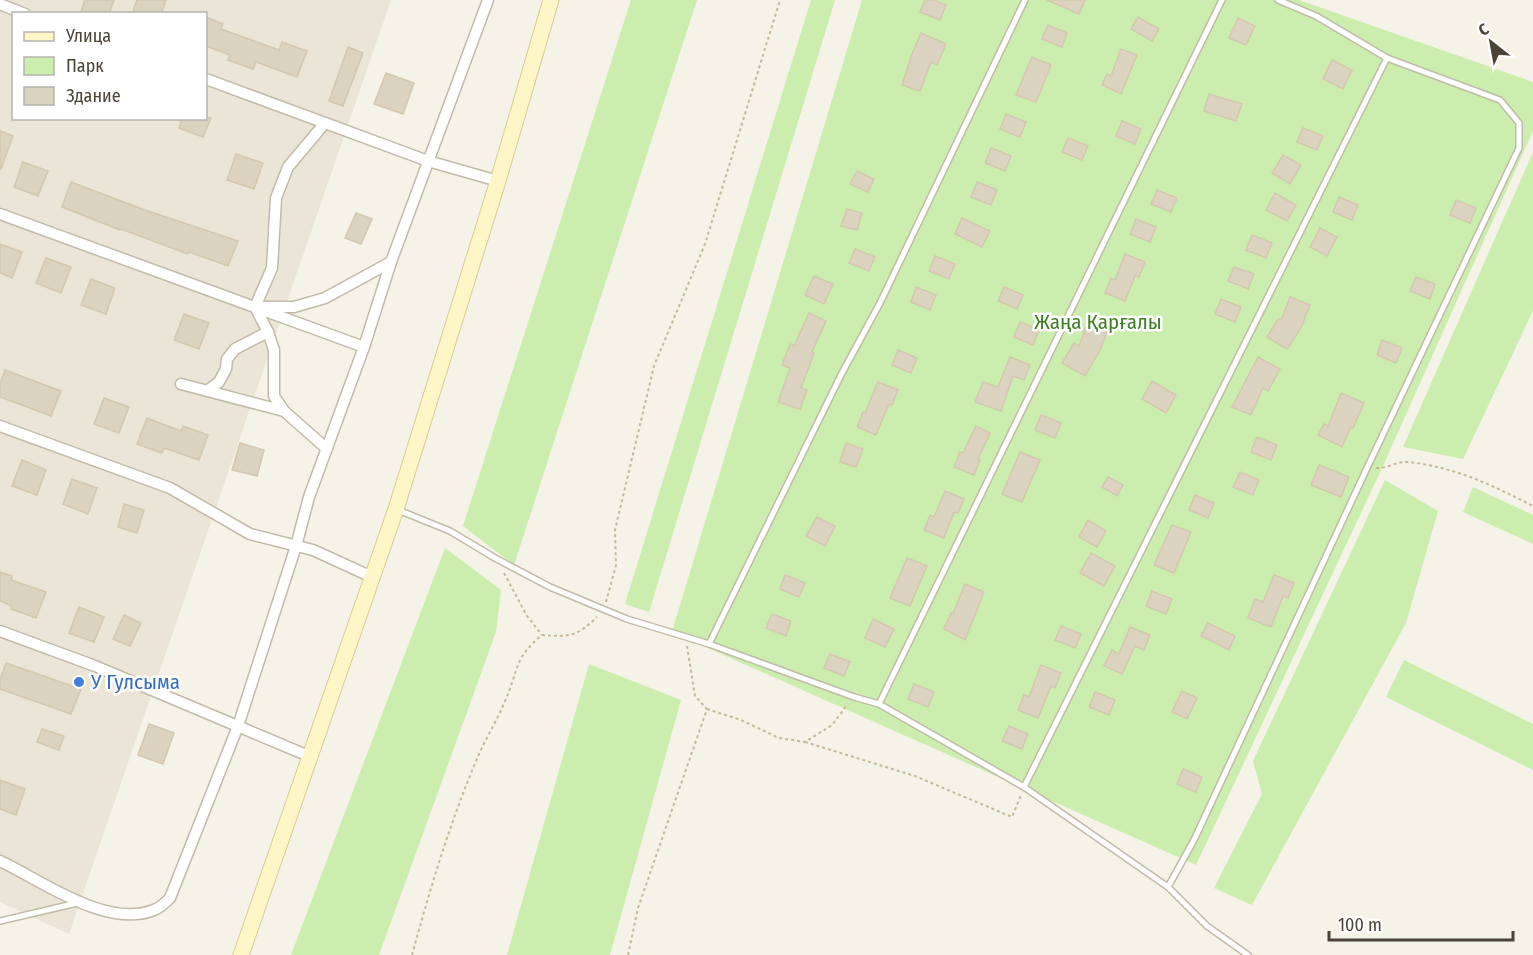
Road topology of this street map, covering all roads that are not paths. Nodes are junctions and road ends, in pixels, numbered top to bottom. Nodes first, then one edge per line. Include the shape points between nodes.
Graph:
1 (488, 0) edge
2 (551, 0) edge
3 (1025, 0) edge
4 (1222, 0) edge
5 (1278, 0) edge
6 (0, 4) edge
7 (20, 12) edge
8 (1387, 58) junction
9 (207, 80) edge
10 (325, 123) junction
11 (428, 161) junction
12 (498, 181) junction
13 (0, 214) edge
14 (391, 262) junction
15 (255, 307) junction
16 (268, 332) junction
17 (364, 347) junction
18 (181, 384) dead end
19 (207, 391) junction
20 (284, 411) junction
21 (0, 426) edge
22 (327, 449) junction
23 (396, 509) junction
24 (296, 546) junction
25 (372, 578) junction
26 (0, 631) edge
27 (709, 644) junction
28 (879, 704) junction
29 (238, 726) junction
30 (311, 757) junction
31 (1024, 787) junction
32 (0, 861) edge
33 (1168, 887) junction
34 (80, 903) junction
35 (0, 921) edge
36 (241, 955) edge
37 (1248, 955) edge

1 - 11 street
2 - 12 main road
3 - 27 lane via 885,293
4 - 28 lane
5 - 8 lane via 1317,16
6 - 7 street
8 - 31 lane
8 - 33 lane via 1500,100 1519,123 1520,148 1194,840
9 - 10 street
10 - 11 street
10 - 15 street via 288,167 276,198 272,268
11 - 12 street
11 - 14 street
12 - 23 main road
13 - 15 street
14 - 15 street via 325,298 294,307
14 - 17 street
15 - 16 street
15 - 17 street
16 - 19 street via 235,349 219,382
16 - 20 street via 274,350 274,396
17 - 22 street
18 - 19 street
19 - 20 street
20 - 22 street
21 - 24 street via 170,488 250,534
22 - 24 street
23 - 25 main road
23 - 27 lane via 450,531 550,587 627,619
24 - 25 street
24 - 29 street
25 - 30 main road
26 - 29 street
27 - 28 lane
28 - 31 lane
29 - 30 street
29 - 34 street via 171,898 156,909 128,914
30 - 36 main road
31 - 33 lane
32 - 34 street
33 - 37 lane via 1207,927
34 - 35 lane

